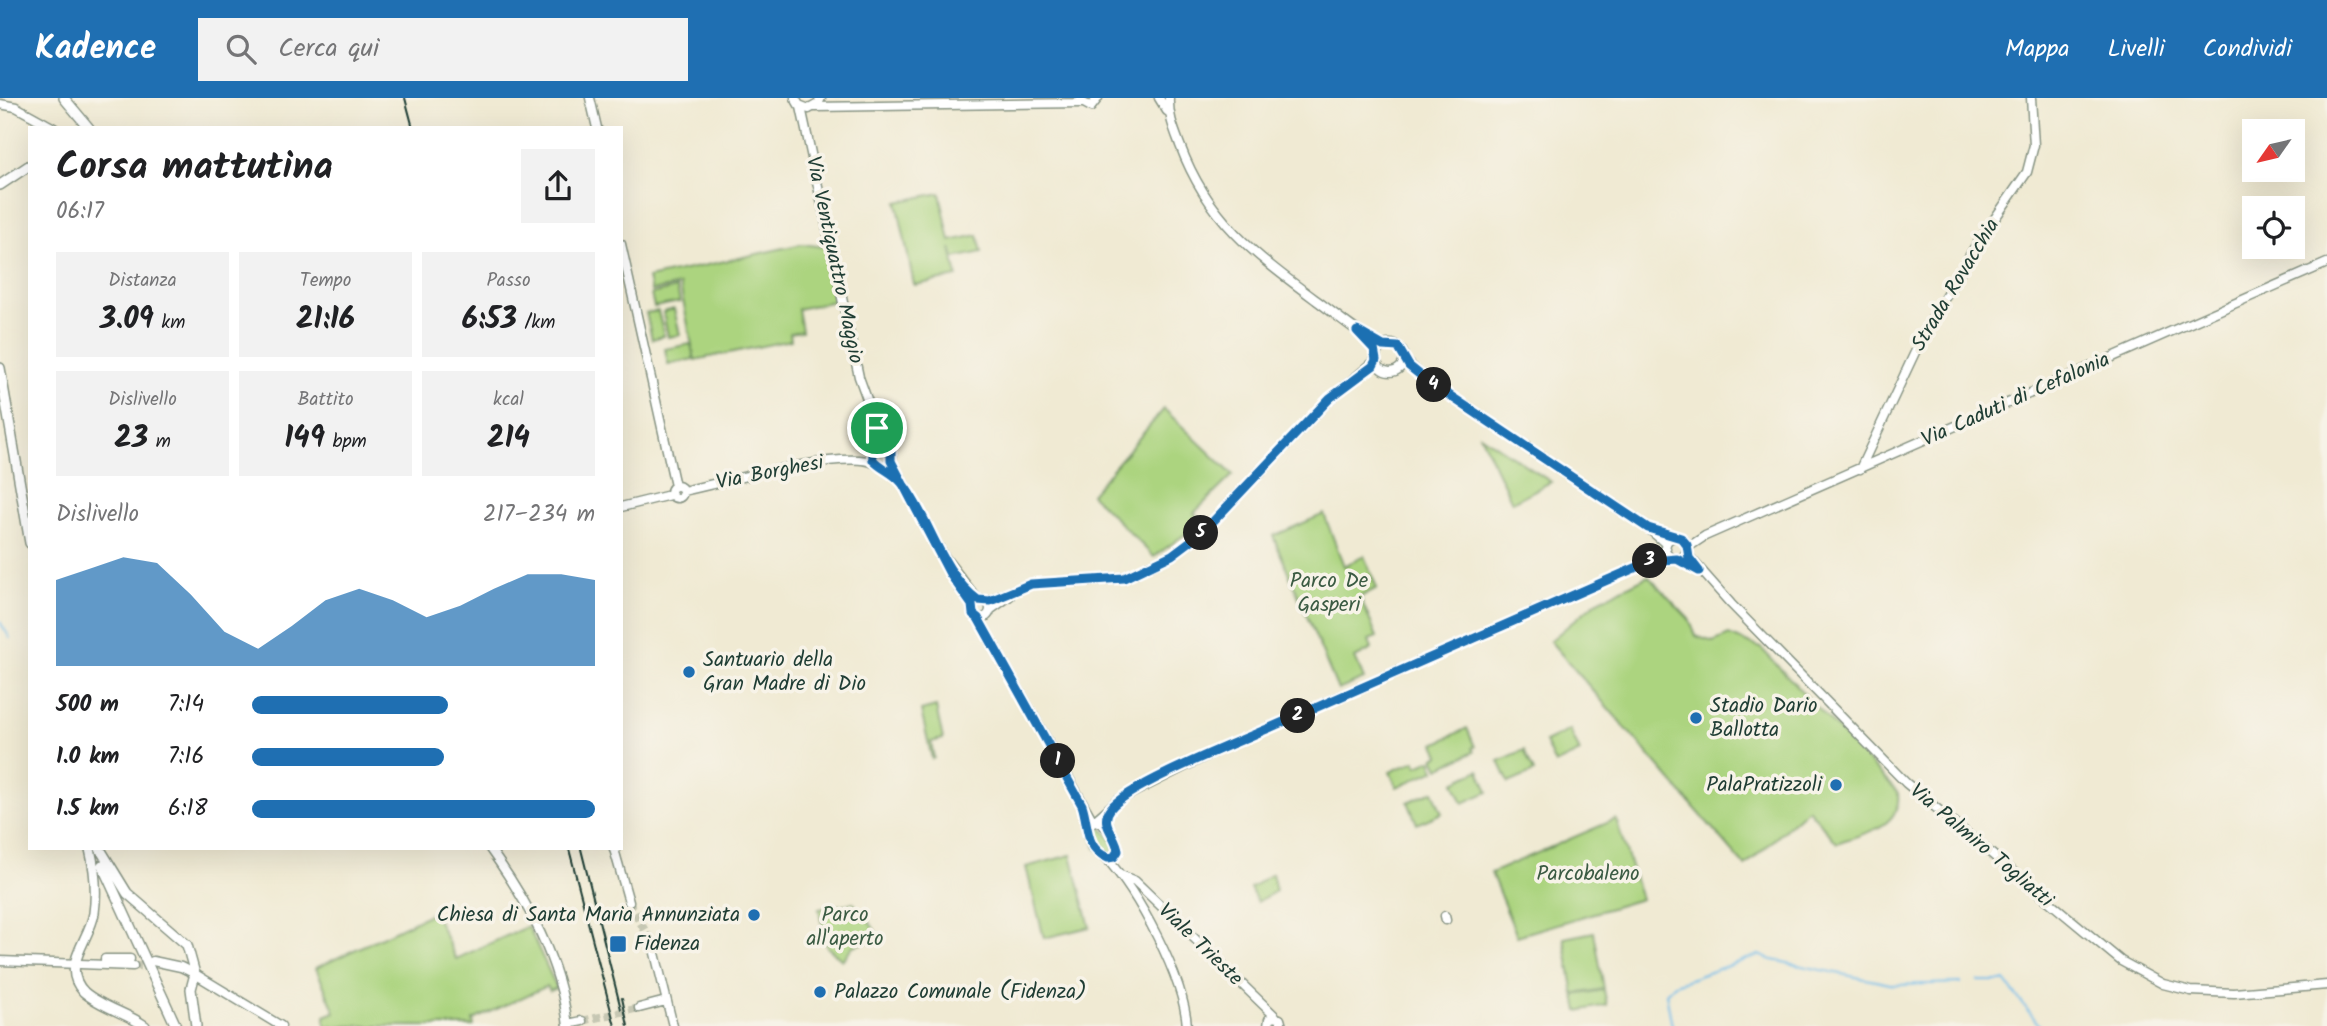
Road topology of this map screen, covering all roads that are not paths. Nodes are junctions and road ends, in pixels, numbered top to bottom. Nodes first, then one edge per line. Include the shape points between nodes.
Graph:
1 (64, 98) edge
2 (590, 98) edge
3 (795, 98) edge
4 (823, 98) edge
5 (1159, 98) edge
6 (1169, 98) edge
7 (2031, 98) edge
8 (1099, 99) edge
9 (1079, 100) edge
10 (0, 106) edge
11 (801, 107) junction
12 (844, 107) junction
13 (814, 108) junction
14 (1170, 117) junction
15 (42, 126) edge
16 (50, 126) edge
17 (87, 126) edge
18 (597, 126) edge
19 (807, 130) junction
20 (28, 166) edge
21 (0, 185) edge
22 (623, 252) edge
23 (2327, 263) edge
24 (1357, 331) junction
25 (1383, 346) junction
26 (1376, 358) junction
27 (1404, 359) junction
28 (0, 368) edge
29 (1398, 370) junction
30 (1385, 372) junction
31 (1425, 379) junction
32 (1354, 380) junction
33 (880, 456) junction
34 (1860, 469) junction
35 (676, 491) junction
36 (623, 506) edge
37 (1648, 528) junction
38 (28, 531) edge
39 (1683, 544) junction
40 (1666, 546) junction
41 (1674, 558) junction
42 (1651, 561) junction
43 (1699, 571) junction
44 (983, 606) junction
45 (978, 618) junction
46 (998, 653) junction
47 (1109, 810) junction
48 (1092, 823) junction
49 (1107, 827) junction
50 (90, 850) edge
51 (98, 850) edge
52 (99, 850) edge
53 (491, 850) edge
54 (614, 850) edge
55 (1109, 857) junction
56 (1124, 876) junction
57 (1126, 886) junction
58 (629, 902) tunnel mouth
59 (653, 945) tunnel mouth
60 (0, 961) edge
61 (74, 961) junction
62 (132, 963) tunnel mouth
63 (155, 964) tunnel mouth
64 (194, 973) junction
65 (2327, 985) edge
66 (666, 1002) junction
67 (639, 1008) tunnel mouth
68 (1276, 1017) junction
69 (582, 1021) dead end
70 (568, 1025) edge
71 (145, 1026) edge
72 (176, 1026) edge
73 (196, 1026) edge
74 (281, 1026) edge
75 (673, 1026) edge
76 (1184, 1026) edge
77 (1268, 1026) edge
78 (1282, 1026) edge

1 - 17 main road
2 - 18 street
3 - 11 street, Via Ventiquattro Maggio
4 - 12 street
4 - 13 street, Via Ventiquattro Maggio
5 - 14 street
6 - 14 street
7 - 34 street, Strada Rovacchia via 2034,145 2027,172 1925,331
8 - 9 street via 1090,107
9 - 12 street
10 - 15 street
10 - 16 street via 16,107
11 - 13 street
11 - 19 street, Via Ventiquattro Maggio
12 - 13 street
13 - 19 street, Via Ventiquattro Maggio
14 - 24 street via 1195,181 1230,230 1262,261
19 - 33 street, Via Ventiquattro Maggio via 845,320 877,428
20 - 21 main road
22 - 35 street
23 - 34 street, Via Caduti di Cefalonia
24 - 25 street
24 - 26 street
25 - 26 street
25 - 27 street via 1398,347
26 - 30 street
26 - 32 street
27 - 29 street
27 - 31 street
28 - 38 main road
29 - 30 street
29 - 31 street
30 - 32 street
31 - 37 street
32 - 44 street via 1330,398 1204,531 1172,555 1124,578 1021,588
33 - 35 street, Via Borghesi via 824,461
33 - 44 street, Via Ventiquattro Maggio via 903,483 943,555
34 - 39 street, Via Caduti di Cefalonia
35 - 36 street, Via Borghesi
37 - 39 street
37 - 40 street
39 - 40 street
39 - 41 street
39 - 43 street, Via Palmiro Togliatti
40 - 41 street
40 - 42 street
41 - 42 street
41 - 43 street, Via Palmiro Togliatti
42 - 47 street via 1222,748 1136,790
43 - 65 street, Via Palmiro Togliatti via 1906,783 2134,971 2163,984 2210,993
44 - 45 street
44 - 45 street, Via Ventiquattro Maggio via 972,612
44 - 46 street, Via Ventiquattro Maggio
45 - 46 street, Via Ventiquattro Maggio
46 - 48 street, Via Ventiquattro Maggio
47 - 48 street
47 - 49 street
48 - 49 street, Via Ventiquattro Maggio
48 - 55 street, Via Ventiquattro Maggio via 1092,846
49 - 55 street via 1118,851
50 - 61 main road via 94,915
51 - 72 main road via 117,901
52 - 64 main road via 127,893 187,945
53 - 70 street via 521,894 550,955
54 - 58 street
55 - 56 street
55 - 57 street
56 - 57 street
56 - 68 street, Viale Trieste via 1135,881
57 - 76 street via 1174,971 1184,1006
59 - 66 street
60 - 61 street
61 - 62 street
61 - 71 main road via 76,980 87,995
63 - 64 street
64 - 73 main road via 191,989
64 - 74 street
66 - 67 street
66 - 75 street
68 - 77 street
68 - 78 street, Viale Trieste
69 - 70 street

